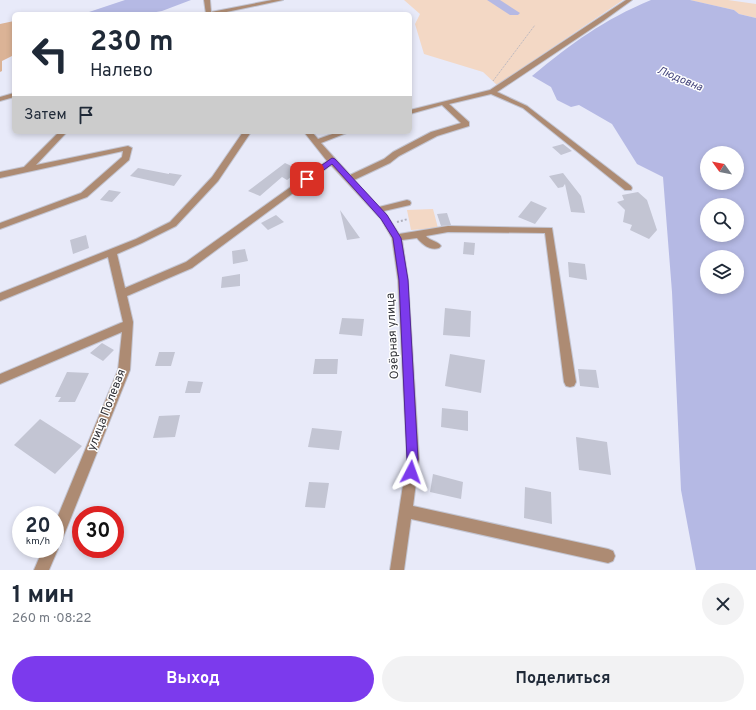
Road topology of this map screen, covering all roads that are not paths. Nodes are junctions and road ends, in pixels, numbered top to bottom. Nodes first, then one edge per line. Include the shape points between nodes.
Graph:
1 (207, 0) edge
2 (280, 0) edge
3 (629, 0) edge
4 (209, 12) edge
5 (219, 12) edge
6 (490, 93) junction
7 (12, 96) edge
8 (0, 99) edge
9 (444, 103) junction
10 (412, 111) edge
11 (61, 134) edge
12 (247, 134) edge
13 (309, 134) edge
14 (341, 134) edge
15 (316, 147) junction
16 (332, 161) junction
17 (27, 169) junction
18 (0, 174) edge
19 (348, 182) junction
20 (628, 188) dead end
21 (407, 203) dead end
22 (370, 205) junction
23 (0, 226) edge
24 (419, 234) junction
25 (397, 238) junction
26 (436, 246) dead end
27 (112, 252) junction
28 (121, 294) junction
29 (0, 297) edge
30 (127, 325) junction
31 (0, 379) edge
32 (570, 382) dead end
33 (405, 511) junction
34 (64, 519) edge
35 (608, 556) dead end
36 (47, 558) edge
37 (41, 570) edge
38 (396, 570) edge

1 - 4 street
2 - 5 street
3 - 6 street
6 - 9 street
6 - 20 street via 525,107
7 - 8 street
9 - 10 street
9 - 19 street via 466,124 434,134
11 - 17 street
12 - 27 street via 215,179 173,224
13 - 15 street, Озёрная улица
14 - 15 street
15 - 16 street, Озёрная улица
16 - 19 street, Озёрная улица
16 - 28 street via 189,265
17 - 18 street
17 - 23 street via 128,148 126,158 84,195
19 - 22 street, Озёрная улица
21 - 22 street
22 - 25 street, Озёрная улица via 384,217
24 - 25 street
24 - 26 street via 426,242
24 - 32 street via 448,229 550,230
25 - 33 street, Озёрная улица via 403,280 413,459
27 - 28 street, улица Полевая
27 - 29 street
28 - 30 street, улица Полевая
30 - 31 street
30 - 34 street, улица Полевая via 124,370
33 - 35 street
33 - 38 street, Озёрная улица
36 - 37 street

